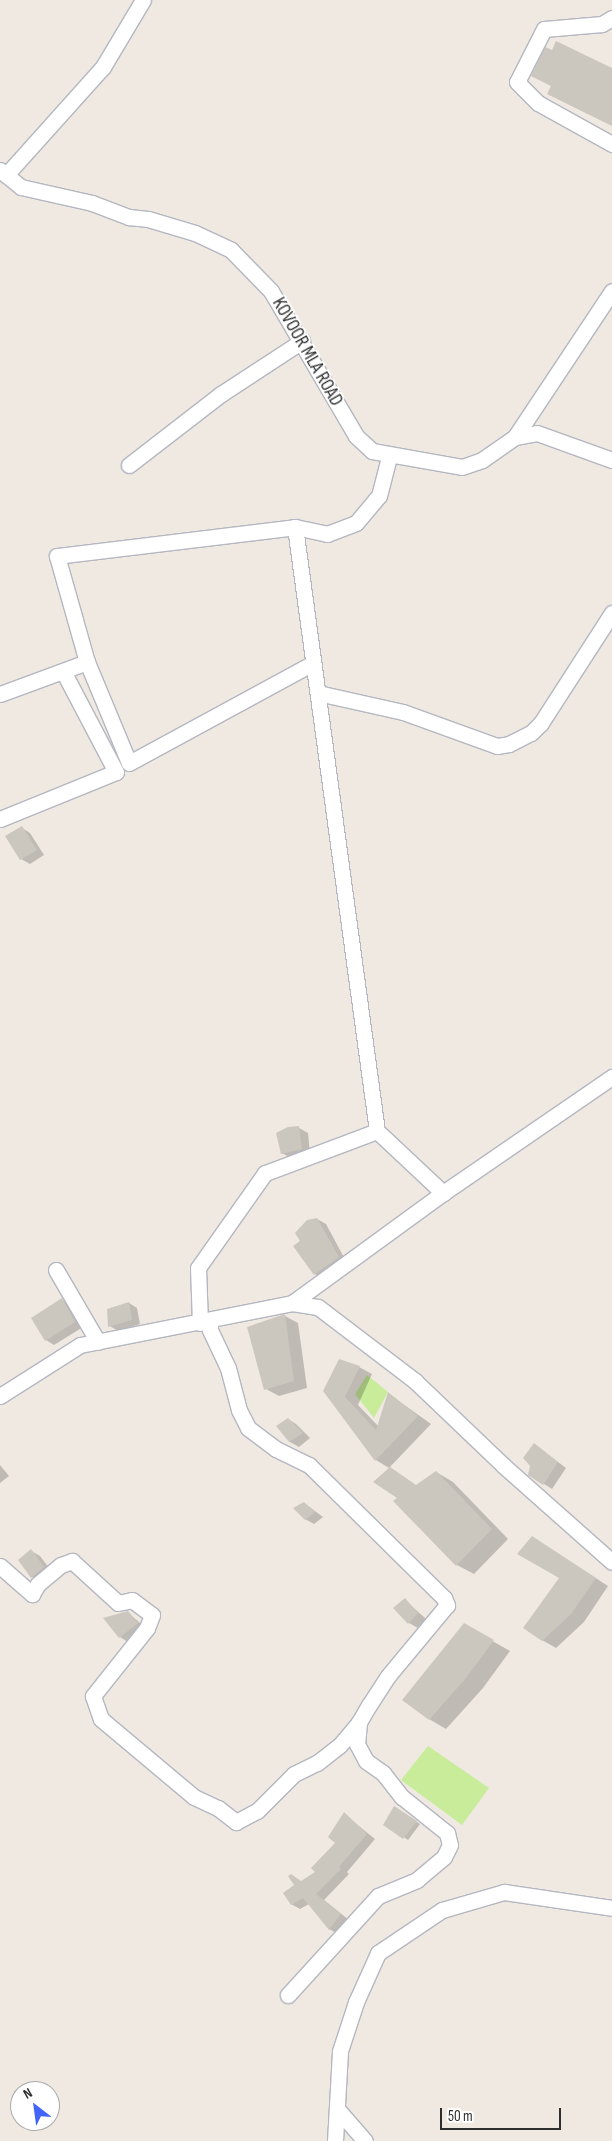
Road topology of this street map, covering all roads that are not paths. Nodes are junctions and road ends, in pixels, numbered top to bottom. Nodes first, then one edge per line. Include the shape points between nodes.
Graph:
1 (143, 0) edge
2 (612, 18) edge
3 (612, 144) edge
4 (3, 173) edge
5 (612, 291) edge
6 (302, 341) junction
7 (515, 436) junction
8 (389, 457) junction
9 (612, 460) edge
10 (128, 465) dead end
11 (295, 527) junction
12 (612, 613) edge
13 (87, 662) junction
14 (314, 662) junction
15 (63, 671) junction
16 (318, 693) junction
17 (0, 694) edge
18 (0, 819) edge
19 (612, 1077) edge
20 (377, 1131) junction
21 (443, 1193) junction
22 (56, 1270) dead end
23 (292, 1303) junction
24 (205, 1322) junction
25 (98, 1342) junction
26 (0, 1396) edge
27 (612, 1562) edge
28 (0, 1566) edge
29 (359, 1722) junction
30 (612, 1908) edge
31 (288, 1995) dead end
32 (338, 2110) junction
33 (335, 2141) edge
34 (365, 2141) edge

1 - 4 street via 103,67
2 - 3 street via 602,24 544,29 517,82 538,103
4 - 6 street, KOVOOR MLA ROAD via 21,187 92,203 129,218 148,219 195,233 231,250 271,291
5 - 7 street
6 - 8 street, KOVOOR MLA ROAD via 356,436 372,452
6 - 10 street via 222,394
7 - 8 street, KOVOOR MLA ROAD via 482,460 462,467
7 - 9 street, KOVOOR MLA ROAD via 537,432
8 - 11 street via 379,496 356,524 327,534
11 - 13 street via 57,556
11 - 14 street
12 - 16 street via 541,723 531,733 509,744 497,746 403,712
13 - 14 street via 128,762
13 - 15 street
14 - 16 street
15 - 17 street
15 - 18 street via 116,772
16 - 20 street
19 - 21 street
20 - 21 street
20 - 24 street via 265,1173 198,1268
21 - 23 street
22 - 25 street
23 - 24 street
23 - 27 street via 318,1307 415,1381
24 - 25 street
24 - 29 street via 228,1368 239,1410 248,1428 276,1449 314,1469 444,1598 447,1605 388,1676
25 - 26 street via 80,1345
28 - 29 street via 32,1594 38,1584 61,1565 72,1561 118,1603 132,1600 152,1615 147,1628 119,1659 109,1680 93,1696 101,1719 194,1797 218,1808 236,1822 257,1810 294,1774 317,1763 340,1746
29 - 31 street via 357,1744 360,1754 383,1773 402,1797 438,1824 447,1834 450,1845 444,1857 417,1880 378,1896
30 - 32 street via 504,1892 442,1910 378,1953 356,2002 340,2051
32 - 33 street
32 - 34 street

